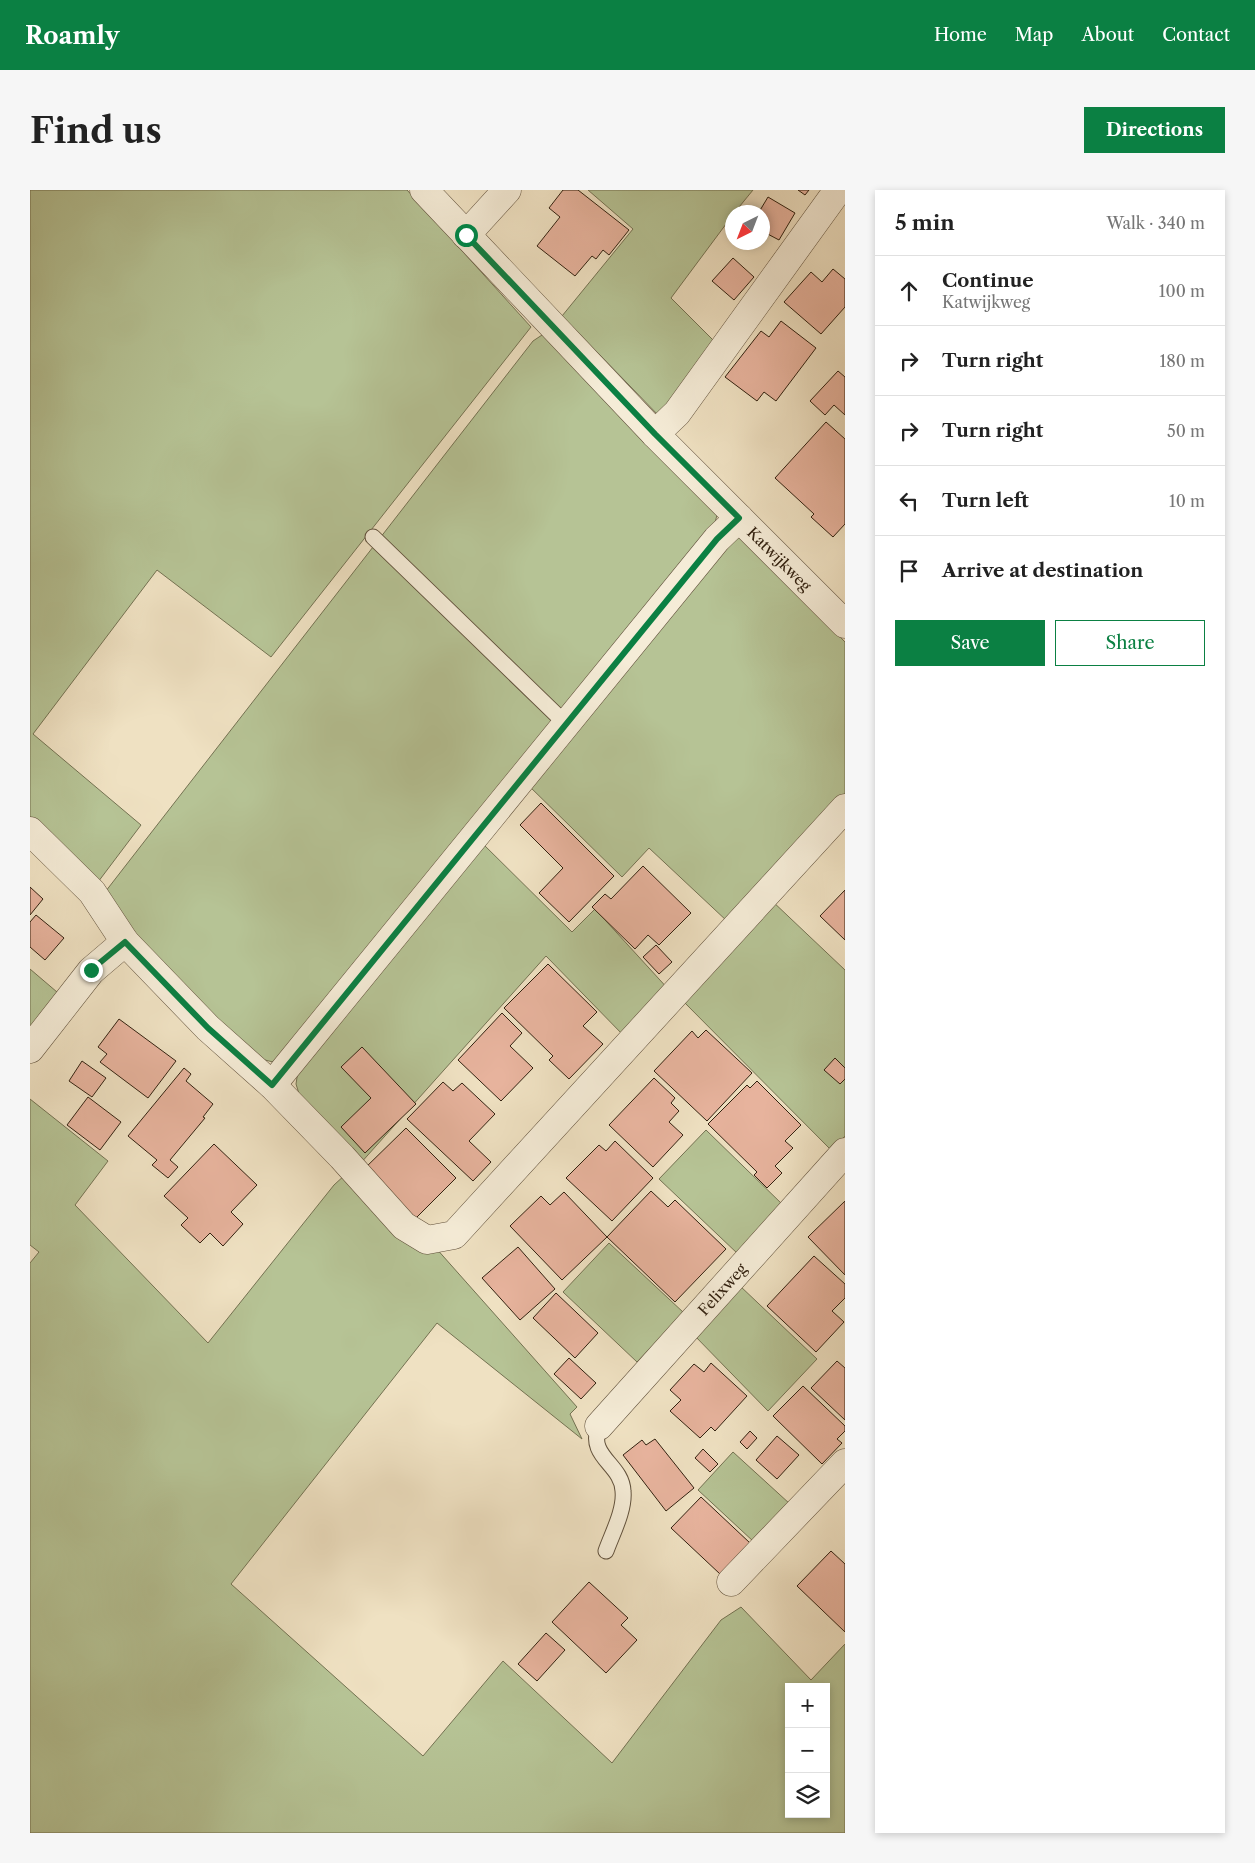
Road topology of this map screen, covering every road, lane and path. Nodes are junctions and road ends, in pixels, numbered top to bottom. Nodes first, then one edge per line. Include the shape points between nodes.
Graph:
1 (424, 190) edge
2 (507, 190) edge
3 (838, 190) edge
4 (466, 235) junction
5 (655, 434) junction
6 (739, 518) junction
7 (373, 537) dead end
8 (845, 624) edge
9 (566, 724) junction
10 (845, 808) edge
11 (30, 831) edge
12 (125, 942) junction
13 (30, 1049) edge
14 (272, 1085) junction
15 (845, 1152) edge
16 (599, 1426) joint
17 (845, 1463) edge
18 (606, 1551) dead end
19 (731, 1582) dead end

1 - 4 street, Katwijkweg
2 - 4 street
3 - 5 street via 677,413
4 - 5 street, Katwijkweg
5 - 6 street, Katwijkweg
6 - 8 street, Katwijkweg
6 - 9 street via 717,539
7 - 9 lane
9 - 14 street
10 - 14 street via 454,1235 427,1240 404,1226 342,1156
11 - 12 street via 92,892
12 - 13 street via 91,970
12 - 14 street via 208,1028
15 - 16 street, Felixweg
16 - 18 lane via 595,1436 597,1447 621,1480 623,1490 623,1500
17 - 19 street

